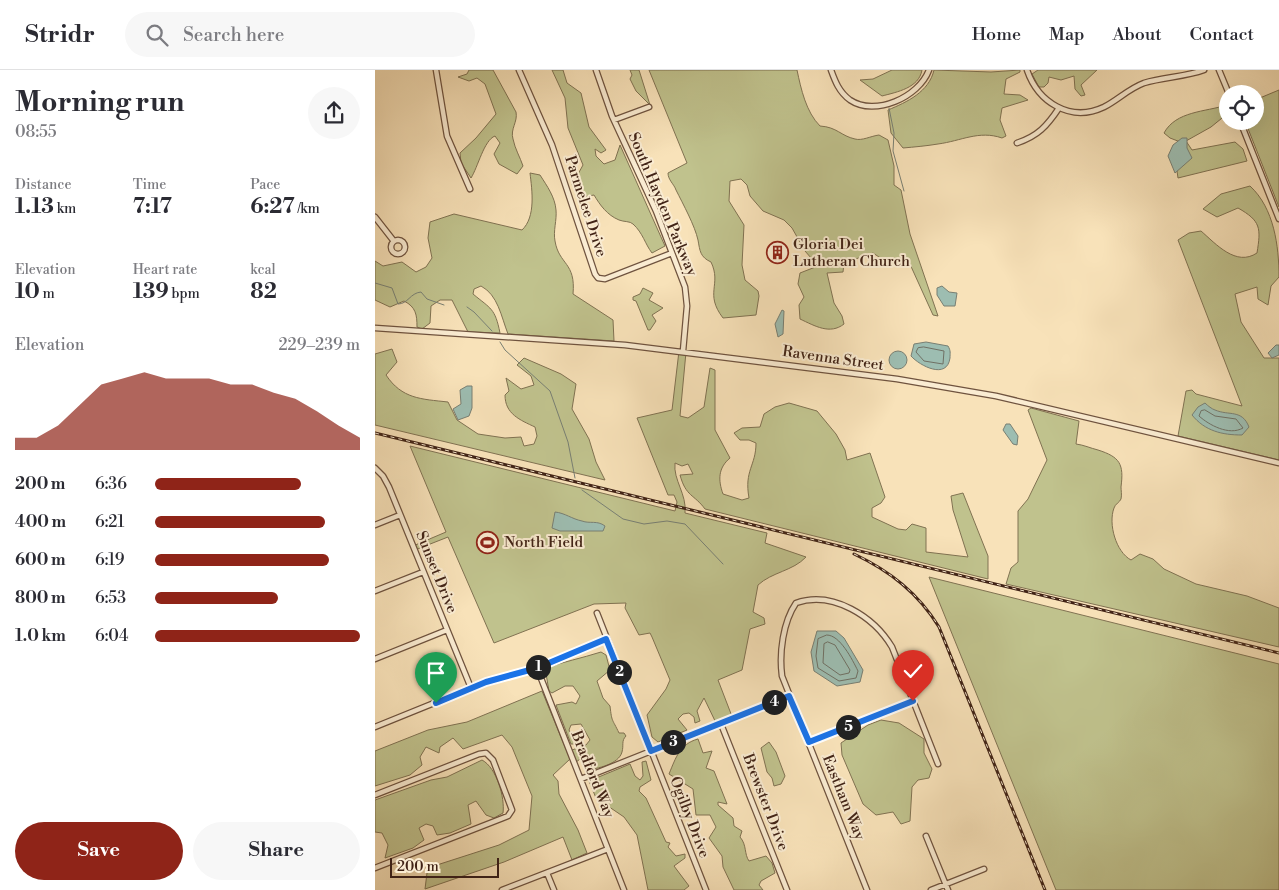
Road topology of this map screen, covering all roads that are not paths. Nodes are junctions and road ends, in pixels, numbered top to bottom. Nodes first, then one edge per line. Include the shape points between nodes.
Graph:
1 (436, 70) edge
2 (519, 70) edge
3 (596, 70) edge
4 (831, 70) edge
5 (929, 70) edge
6 (1027, 70) edge
7 (1204, 70) edge
8 (1219, 70) edge
9 (1225, 85) edge
10 (649, 106) dead end
11 (1059, 108) junction
12 (614, 120) junction
13 (1244, 130) edge
14 (1017, 143) dead end
15 (469, 189) dead end
16 (375, 217) edge
17 (1279, 219) edge
18 (393, 240) dead end
19 (672, 253) junction
20 (375, 328) edge
21 (683, 351) junction
22 (1279, 464) edge
23 (375, 468) edge
24 (400, 515) junction
25 (375, 525) edge
26 (423, 572) junction
27 (375, 591) edge
28 (597, 613) dead end
29 (447, 630) junction
30 (606, 639) junction
31 (375, 659) edge
32 (537, 668) junction
33 (471, 688) junction
34 (789, 696) junction
35 (913, 701) junction
36 (721, 724) junction
37 (375, 728) edge
38 (809, 742) junction
39 (651, 751) junction
40 (939, 764) dead end
41 (581, 779) junction
42 (375, 795) edge
43 (926, 836) dead end
44 (608, 849) junction
45 (375, 868) edge
46 (983, 869) dead end
47 (547, 873) junction
48 (947, 887) edge
49 (502, 890) edge
50 (554, 890) edge
51 (624, 890) edge
52 (705, 890) edge
53 (787, 890) edge
54 (867, 890) edge
55 (931, 890) edge

1 - 15 street via 447,136
2 - 19 street, Parmelee Drive via 552,145 598,278 605,279
3 - 12 street, South Hayden Parkway
4 - 5 street via 844,94 852,101 869,106 886,104 906,96 922,84
6 - 11 street via 1039,93
7 - 11 street via 1144,83 1095,110 1079,112
8 - 9 street
10 - 12 street
11 - 14 street via 1047,127
12 - 19 street, South Hayden Parkway
13 - 17 street
16 - 18 street
19 - 21 street, South Hayden Parkway via 687,296
20 - 21 street, Ravenna Street
21 - 22 street, Ravenna Street via 976,391
23 - 24 street, Sunset Drive via 385,480
24 - 25 street
24 - 26 street, Sunset Drive
26 - 27 street
26 - 29 street, Sunset Drive
28 - 30 street, Ogilby Drive
29 - 31 street
29 - 33 street, Sunset Drive
30 - 32 street
30 - 39 street, Ogilby Drive
32 - 33 street
32 - 41 street, Bradford Way
33 - 37 street
34 - 35 street, Eastham Way via 781,676 781,659 794,606 800,602 833,603 857,612 873,623 892,647
34 - 36 street
34 - 38 street, Eastham Way
35 - 38 street
35 - 40 street
36 - 39 street
36 - 53 street, Brewster Drive
38 - 54 street, Eastham Way
39 - 41 street
39 - 52 street, Ogilby Drive
41 - 44 street, Bradford Way
42 - 45 street via 487,753 493,760 512,810 508,816
43 - 48 street
44 - 47 street
44 - 51 street, Bradford Way
46 - 48 street
47 - 49 street
47 - 50 street
48 - 55 street

